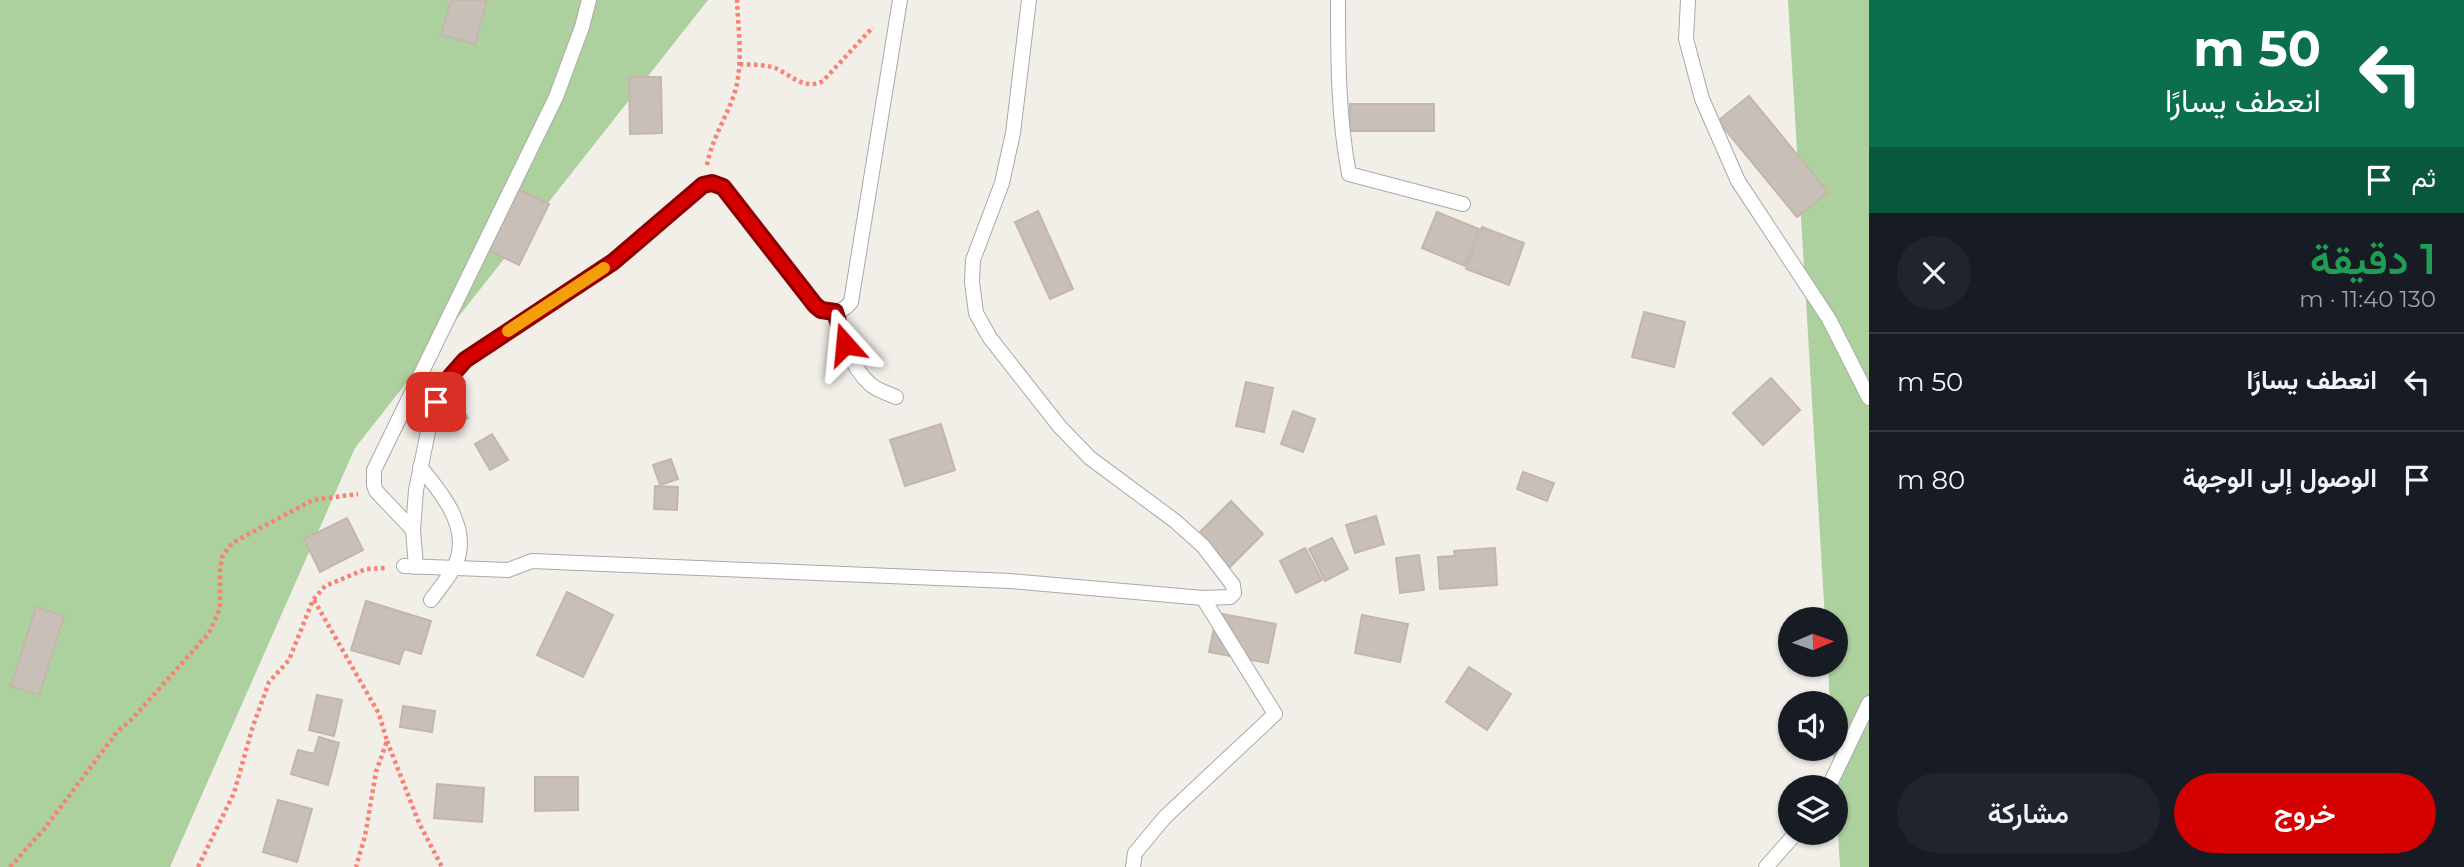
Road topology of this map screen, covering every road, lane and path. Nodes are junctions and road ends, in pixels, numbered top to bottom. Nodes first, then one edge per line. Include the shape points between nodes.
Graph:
1 (589, 0) edge
2 (737, 0) edge
3 (1030, 0) edge
4 (1338, 0) edge
5 (1688, 0) edge
6 (900, 1) edge
7 (740, 64) junction
8 (703, 185) junction
9 (1462, 204) dead end
10 (835, 312) junction
11 (895, 397) dead end
12 (1869, 398) edge
13 (420, 467) junction
14 (376, 491) junction
15 (413, 530) junction
16 (410, 566) junction
17 (454, 568) junction
18 (1203, 598) junction
19 (313, 600) junction
20 (430, 600) dead end
21 (1869, 703) edge
22 (387, 741) junction
23 (1834, 775) edge
24 (1785, 845) edge
25 (10, 867) edge
26 (198, 867) edge
27 (356, 867) edge
28 (442, 867) edge
29 (1133, 867) edge
30 (1766, 867) edge

1 - 14 lane via 556,97 377,464
2 - 7 path
3 - 18 lane via 1013,133 1002,183 973,260 976,313 990,338 1060,427 1090,458 1194,538 1233,585 1234,593 1227,599
4 - 9 lane via 1341,134 1349,174
5 - 12 lane via 1686,39 1702,99 1738,181 1829,319
6 - 7 path via 816,85 772,67
6 - 10 lane via 851,302
7 - 8 path via 735,90 709,150
8 - 10 lane via 723,187 815,305
8 - 13 lane via 613,262 465,360 436,402
10 - 11 lane via 860,373 871,386
13 - 15 lane
13 - 17 lane via 456,520 461,537
14 - 15 lane
14 - 25 path via 313,500 232,543 222,557 220,608 209,633 117,732
15 - 16 lane
16 - 17 lane
16 - 19 path via 366,569 325,586
17 - 18 lane via 508,570 532,561 998,581
17 - 20 lane
18 - 29 lane via 1275,715 1165,817 1135,853
19 - 22 path via 379,715
19 - 26 path via 289,660 269,682 234,793
21 - 23 lane
22 - 27 path
22 - 28 path
24 - 30 lane

